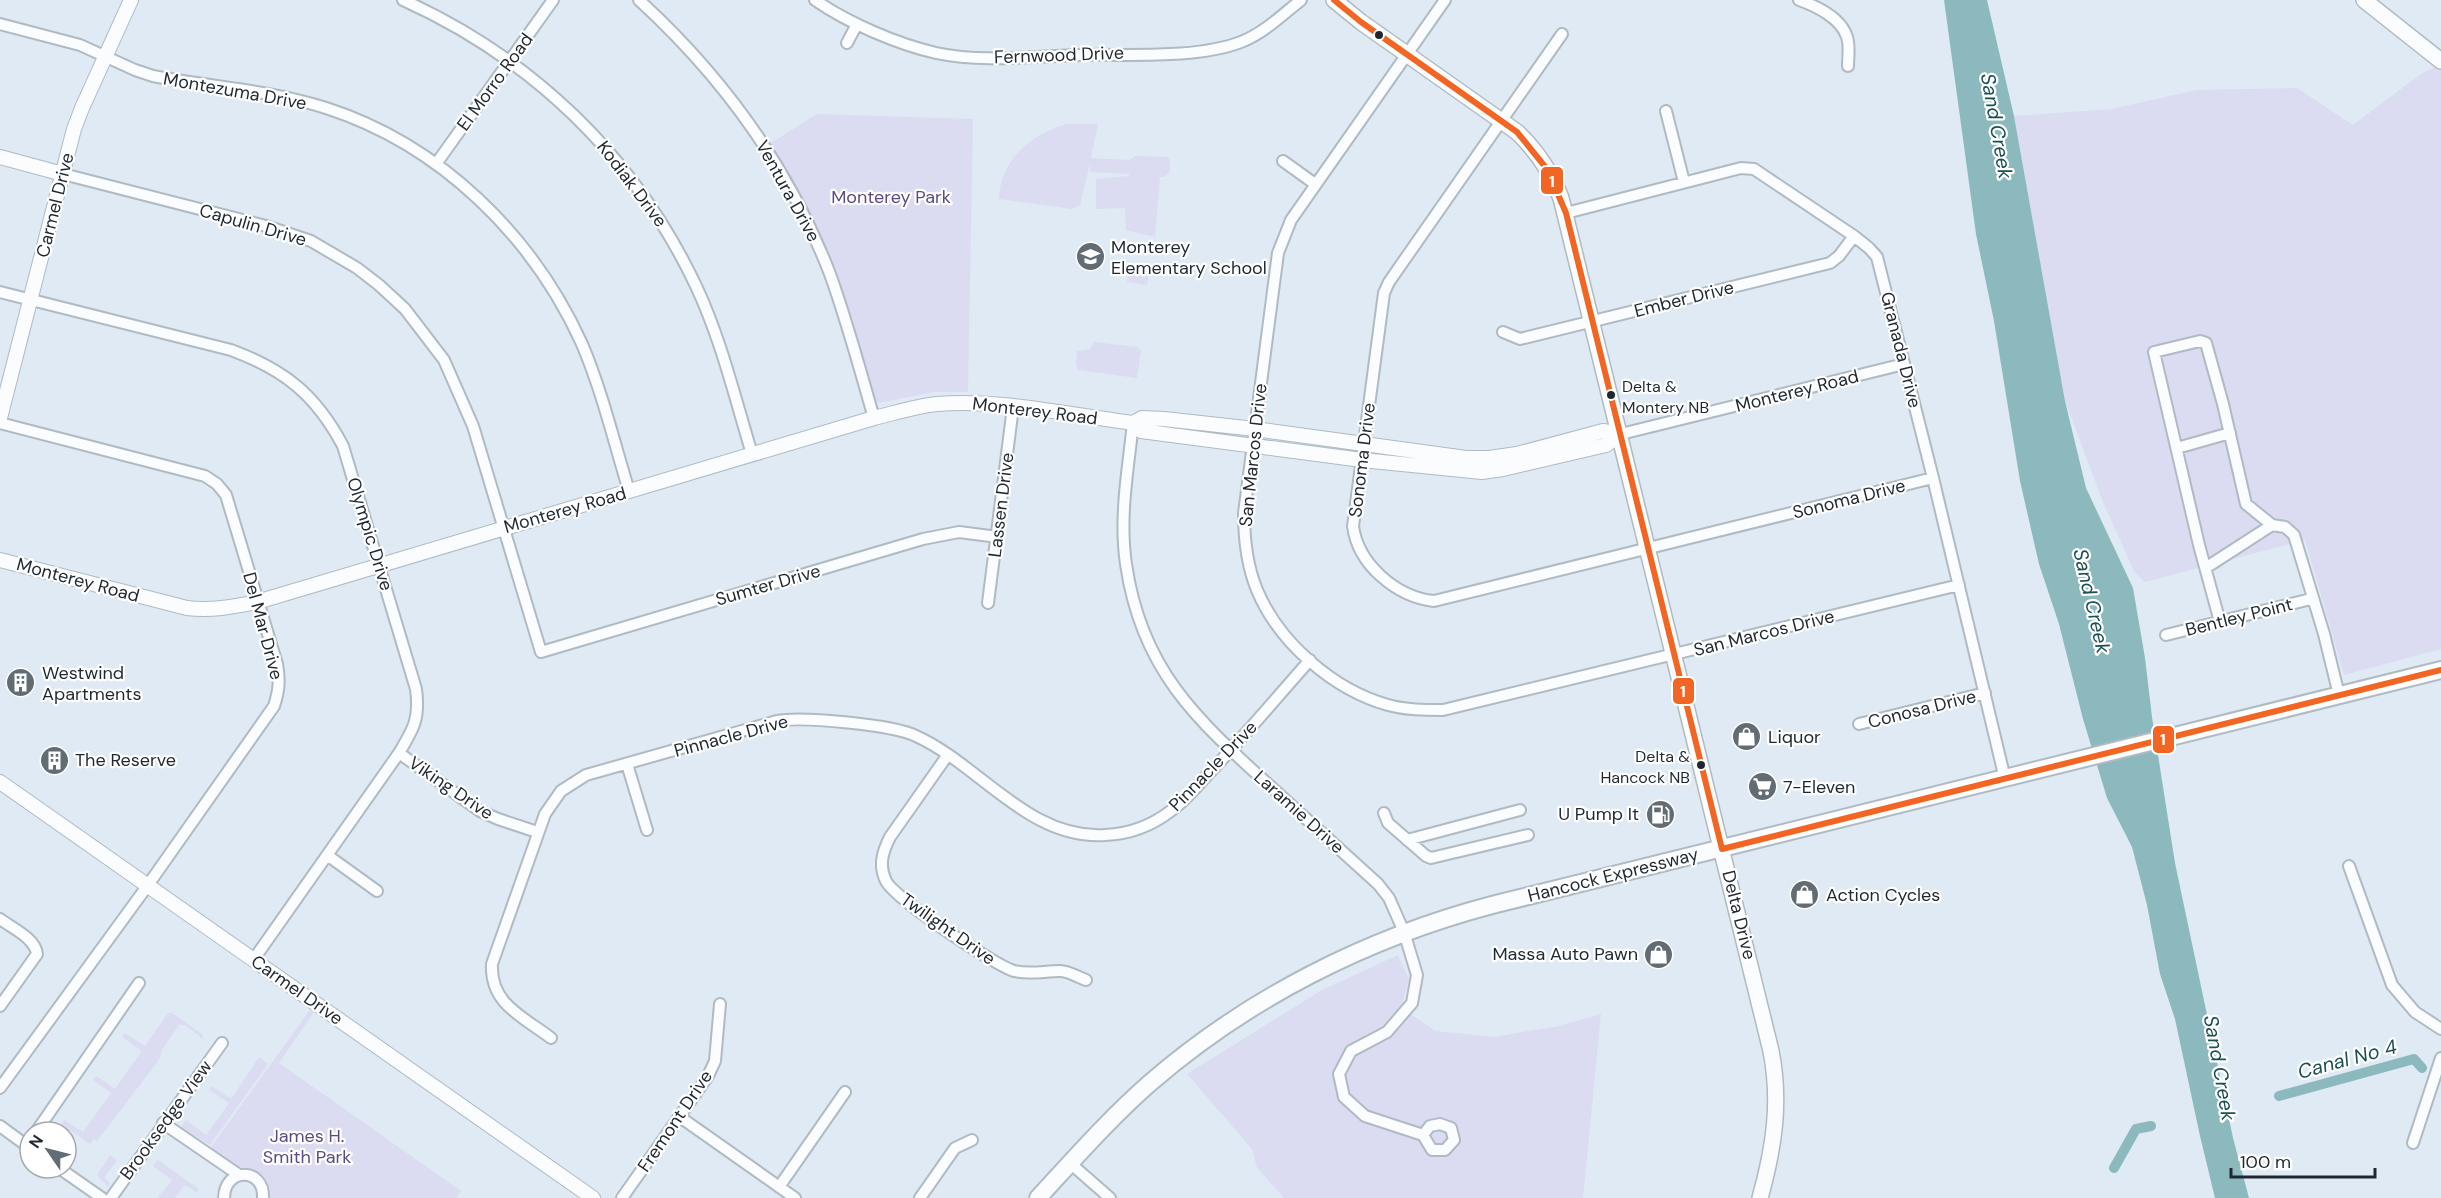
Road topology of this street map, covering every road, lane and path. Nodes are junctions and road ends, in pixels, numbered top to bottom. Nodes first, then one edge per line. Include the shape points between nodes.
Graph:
1 (130, 0) edge
2 (403, 0) edge
3 (554, 0) edge
4 (639, 0) edge
5 (815, 0) edge
6 (1301, 0) edge
7 (1334, 0) edge
8 (1444, 0) edge
9 (1799, 0) edge
10 (2364, 0) edge
11 (0, 24) edge
12 (857, 24) junction
13 (1562, 34) dead end
14 (847, 43) dead end
15 (1407, 53) junction
16 (105, 56) junction
17 (510, 60) junction
18 (2441, 61) edge
19 (1848, 66) dead end
20 (1666, 111) dead end
21 (1502, 120) junction
22 (0, 157) edge
23 (1283, 161) dead end
24 (436, 164) junction
25 (63, 174) junction
26 (1684, 182) junction
27 (1316, 184) junction
28 (1566, 213) junction
29 (1854, 236) junction
30 (0, 291) edge
31 (30, 300) junction
32 (1592, 322) junction
33 (1503, 332) dead end
34 (1904, 364) junction
35 (1013, 407) junction
36 (0, 418) edge
37 (874, 418) junction
38 (0, 423) edge
39 (1133, 423) junction
40 (1256, 429) junction
41 (2230, 433) junction
42 (1621, 434) junction
43 (1253, 444) junction
44 (1364, 444) junction
45 (2177, 448) junction
46 (752, 454) junction
47 (1362, 459) junction
48 (1933, 478) junction
49 (629, 491) junction
50 (2272, 525) junction
51 (503, 528) junction
52 (998, 537) junction
53 (1647, 548) junction
54 (0, 560) edge
55 (380, 565) junction
56 (2207, 567) junction
57 (1959, 585) junction
58 (2312, 598) junction
59 (257, 602) junction
60 (988, 603) dead end
61 (2220, 622) junction
62 (2166, 635) dead end
63 (541, 652) joint
64 (1673, 656) junction
65 (1310, 660) junction
66 (2441, 669) edge
67 (1985, 693) junction
68 (2339, 695) junction
69 (1859, 724) dead end
70 (1230, 750) junction
71 (399, 753) junction
72 (947, 756) junction
73 (627, 764) junction
74 (2005, 779) junction
75 (0, 783) edge
76 (1520, 810) dead end
77 (1384, 813) dead end
78 (647, 830) dead end
79 (537, 832) junction
80 (1528, 835) dead end
81 (1407, 840) junction
82 (1722, 849) junction
83 (327, 855) junction
84 (2349, 866) dead end
85 (148, 885) junction
86 (377, 891) dead end
87 (0, 919) edge
88 (1404, 932) junction
89 (254, 959) junction
90 (1086, 980) dead end
91 (139, 983) dead end
92 (720, 1004) dead end
93 (0, 1006) edge
94 (2441, 1029) edge
95 (551, 1038) dead end
96 (222, 1043) dead end
97 (2441, 1058) edge
98 (0, 1088) edge
99 (845, 1092) dead end
100 (680, 1117) junction
101 (44, 1120) edge
102 (164, 1123) junction
103 (0, 1126) edge
104 (1423, 1135) dead end
105 (18, 1137) edge
106 (972, 1140) dead end
107 (2413, 1143) dead end
108 (206, 1153) junction
109 (1070, 1163) junction
110 (239, 1175) junction
111 (76, 1180) edge
112 (228, 1182) junction
113 (779, 1187) junction
114 (102, 1198) edge
115 (111, 1198) edge
116 (224, 1198) edge
117 (264, 1198) edge
118 (593, 1198) edge
119 (622, 1198) edge
120 (795, 1198) edge
121 (920, 1198) edge
122 (1038, 1198) edge
123 (1110, 1198) edge
124 (1760, 1198) edge

1 - 16 street, Carmel Drive
2 - 17 street, Kodiak Drive via 460,28
3 - 17 street, El Morro Road
4 - 37 street, Ventura Drive via 716,79 780,171 830,274
5 - 12 street, Fernwood Drive
6 - 12 street, Fernwood Drive via 1261,32 1203,51 983,58 918,47
7 - 15 main road, Delta Drive
8 - 15 street, San Marcos Drive
9 - 19 street via 1820,8 1840,26 1847,38
10 - 18 main road
11 - 16 street, Montezuma Drive via 80,45
12 - 14 street
13 - 21 street, Sonoma Drive
15 - 21 main road, Delta Drive
15 - 27 street, San Marcos Drive
16 - 24 street, Montezuma Drive via 153,76 269,93 328,109 389,136
16 - 25 street, Carmel Drive via 81,108
17 - 24 street, El Morro Road
17 - 46 street, Kodiak Drive via 557,98 603,145 666,230 708,313
20 - 26 street
21 - 28 main road, Delta Drive via 1532,146 1544,163
21 - 44 street, Sonoma Drive via 1384,293
22 - 25 street, Capulin Drive
23 - 27 street
24 - 49 street, Montezuma Drive via 500,220 550,284 590,366
25 - 31 street, Carmel Drive
25 - 51 street, Capulin Drive via 311,241 379,285 405,309 444,360 473,426
26 - 28 street, Granada Drive
26 - 29 street, Granada Drive via 1741,168 1754,169
27 - 40 street, San Marcos Drive via 1291,220 1278,253
28 - 32 main road, Delta Drive
29 - 32 street, Ember Drive via 1830,263
29 - 34 street, Granada Drive via 1877,257
30 - 31 street, Olympic Drive
31 - 36 street, Carmel Drive
31 - 55 street, Olympic Drive via 231,350 289,378 321,410 343,446
32 - 33 street, Ember Drive via 1520,339
32 - 42 main road, Delta Drive
34 - 42 street, Monterey Road
34 - 48 street, Granada Drive
35 - 37 street, Monterey Road via 935,404
35 - 39 street, Monterey Road
35 - 52 street, Lassen Drive
37 - 46 street, Monterey Road
38 - 59 street, Del Mar Drive via 205,476 217,484 226,495
39 - 40 street, Monterey Road via 1142,418
39 - 43 street, Monterey Road via 1141,431
39 - 70 street, Laramie Drive via 1124,504 1126,562 1133,602 1166,677 1197,718
40 - 43 street, San Marcos Drive
40 - 44 street, Monterey Road
41 - 45 street
41 - 45 street, Bentley Point via 2206,343 2154,352
41 - 50 street, Bentley Point via 2246,504
42 - 44 street, Monterey Road via 1603,432 1517,454 1466,459
42 - 47 street, Monterey Road via 1606,445 1482,472
42 - 53 main road, Delta Drive
43 - 47 street, Monterey Road
43 - 65 street, San Marcos Drive via 1244,513 1250,568 1267,610
44 - 47 street, Sonoma Drive
45 - 56 street
46 - 49 street, Monterey Road
47 - 53 street, Sonoma Drive via 1354,537 1370,563 1409,596 1434,601
48 - 53 street, Sonoma Drive
48 - 57 street, Granada Drive
49 - 51 street, Monterey Road
50 - 56 street
50 - 58 street, Bentley Point via 2285,527 2294,535
51 - 55 street, Monterey Road
51 - 63 street, Capulin Drive
52 - 60 street, Lassen Drive
52 - 63 street, Sumter Drive via 959,532 923,539
53 - 64 main road, Delta Drive
54 - 59 street, Monterey Road via 187,608 216,610
55 - 59 street, Monterey Road
55 - 71 street, Olympic Drive via 418,702 414,730
56 - 61 street
57 - 64 street, San Marcos Drive
57 - 67 street, Granada Drive
58 - 61 street, Bentley Point
58 - 68 street, Bentley Point
59 - 85 street, Del Mar Drive via 279,677 274,706
61 - 62 street, Bentley Point
64 - 65 street, San Marcos Drive via 1443,710 1391,706 1369,699 1348,689
64 - 82 main road, Delta Drive
65 - 70 street, Pinnacle Drive
66 - 68 main road, Hancock Expressway
67 - 69 street, Conosa Drive
67 - 74 street, Granada Drive
68 - 74 main road, Hancock Expressway
70 - 72 street, Pinnacle Drive via 1186,797 1158,820 1118,835 1096,836 1073,833 1041,821
70 - 88 street, Laramie Drive via 1378,884 1389,898
71 - 79 street, Viking Drive via 480,811
71 - 83 street, Olympic Drive
72 - 73 street, Pinnacle Drive via 908,732 790,718
72 - 90 street, Twilight Drive via 887,843 881,862 886,881 900,897 1003,967 1032,973 1061,970
73 - 78 street
73 - 79 street, Pinnacle Drive via 571,783 552,801
74 - 82 main road, Hancock Expressway
75 - 85 street, Carmel Drive
76 - 81 street
77 - 81 street via 1388,823
79 - 95 street, Pinnacle Drive via 492,964 491,978 503,1002
80 - 81 street via 1431,858
82 - 88 main road, Hancock Expressway via 1492,905
82 - 124 main road, Delta Drive via 1774,1067 1776,1123
83 - 86 street
83 - 89 street, Olympic Drive
84 - 94 street via 2392,985 2415,1012
85 - 89 street, Carmel Drive
85 - 98 street, Del Mar Drive
87 - 93 street via 30,941 37,954
88 - 104 street, Laramie Drive via 1417,975 1412,1003 1387,1032 1351,1051 1339,1074 1344,1096 1365,1116
88 - 109 main road, Hancock Expressway via 1309,975 1215,1034 1152,1082
89 - 118 street, Carmel Drive
91 - 101 street
92 - 100 street, Fremont Drive via 715,1061
96 - 102 street, Brooksedge View
97 - 107 street
99 - 113 street
100 - 113 street
100 - 119 street, Fremont Drive
102 - 108 street
102 - 115 street, Brooksedge View
103 - 105 street
106 - 121 street via 955,1148
108 - 110 street
108 - 112 street
109 - 122 main road, Hancock Expressway
109 - 123 street
110 - 112 street
110 - 117 street via 253,1176 259,1181
111 - 114 street
112 - 116 street
113 - 120 street

